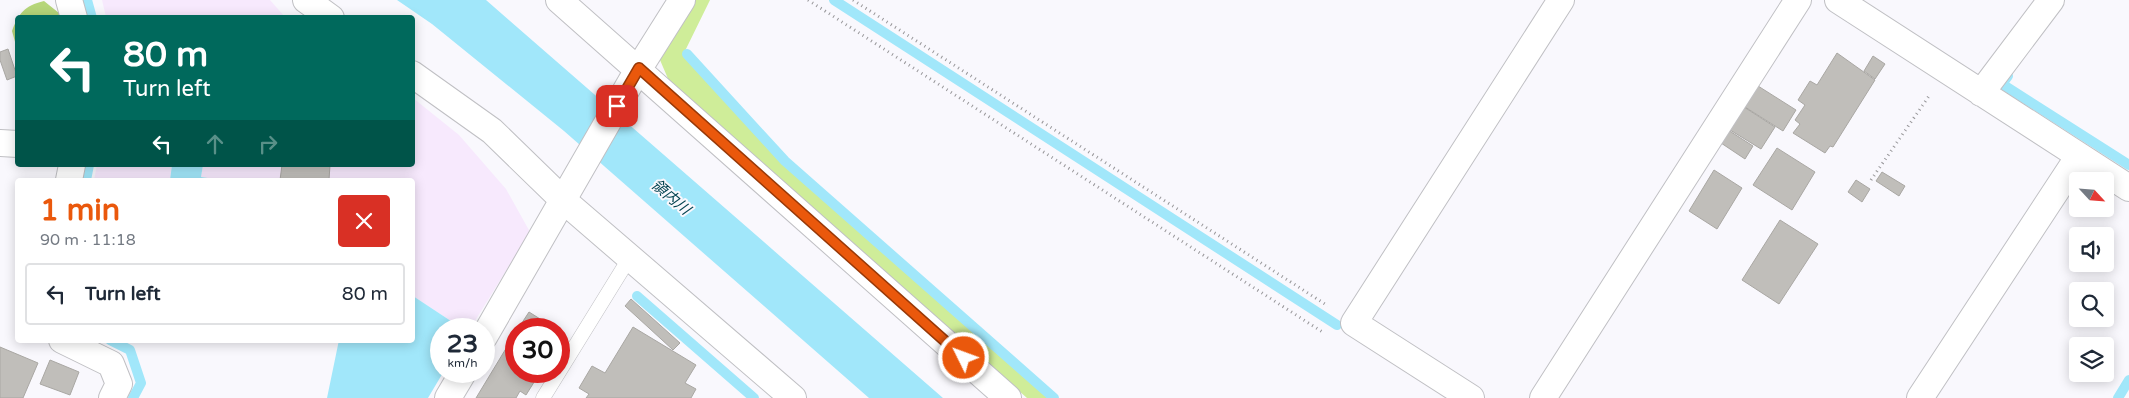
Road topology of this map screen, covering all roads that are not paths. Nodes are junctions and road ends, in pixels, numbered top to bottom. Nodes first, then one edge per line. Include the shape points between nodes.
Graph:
1 (69, 0) edge
2 (306, 0) edge
3 (560, 0) edge
4 (682, 0) edge
5 (1561, 0) edge
6 (1798, 0) edge
7 (1838, 0) edge
8 (2051, 0) edge
9 (73, 15) edge
10 (327, 15) edge
11 (637, 71) junction
12 (415, 76) edge
13 (1982, 93) junction
14 (0, 143) edge
15 (15, 144) edge
16 (2079, 156) junction
17 (2129, 188) edge
18 (566, 194) junction
19 (630, 257) junction
20 (495, 318) edge
21 (68, 343) edge
22 (457, 383) edge
23 (112, 398) edge
24 (448, 398) edge
25 (543, 398) edge
26 (793, 398) edge
27 (1008, 398) edge
28 (1471, 398) edge
29 (1543, 398) edge
30 (1920, 398) edge

1 - 9 street
2 - 10 street
3 - 11 street
4 - 11 street
5 - 28 street via 1354,323
6 - 29 street
7 - 13 street
8 - 13 street
11 - 18 street
11 - 27 street
12 - 18 street via 492,131
13 - 16 street
14 - 15 street
16 - 17 street
16 - 30 street
18 - 19 street
18 - 20 street
19 - 25 lane
19 - 26 street
21 - 23 street via 111,364 119,384
22 - 24 street

